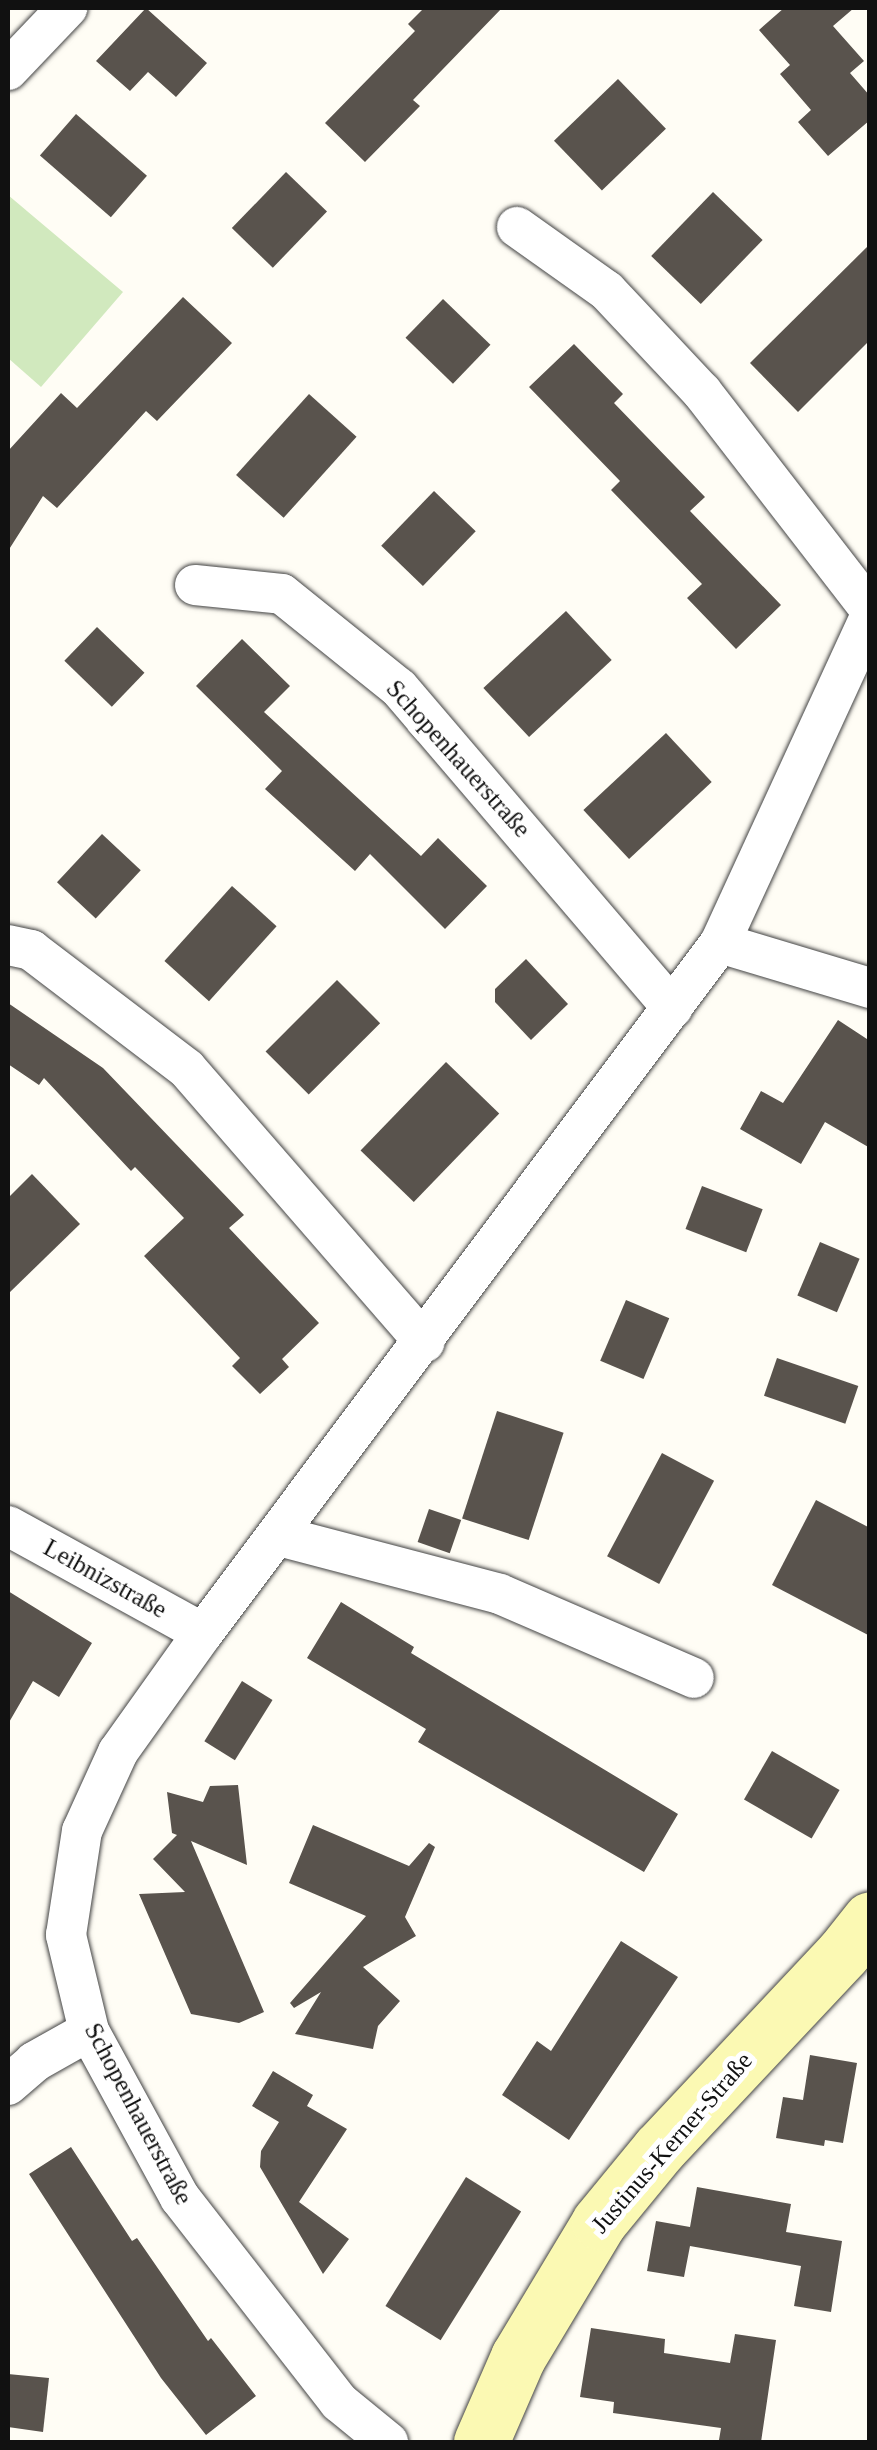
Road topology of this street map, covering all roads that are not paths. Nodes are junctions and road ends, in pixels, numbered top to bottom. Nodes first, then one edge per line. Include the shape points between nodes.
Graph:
1 (66, 8) edge
2 (8, 70) edge
3 (517, 227) dead end
4 (195, 585) dead end
5 (870, 609) edge
6 (870, 617) edge
7 (720, 944) junction
8 (8, 945) edge
9 (870, 988) edge
10 (672, 1008) junction
11 (424, 1342) junction
12 (8, 1526) edge
13 (278, 1536) junction
14 (203, 1633) junction
15 (694, 1678) dead end
16 (861, 1947) edge
17 (89, 2031) junction
18 (8, 2085) edge
19 (388, 2442) edge
20 (481, 2442) edge

1 - 2 street
3 - 5 street via 608,290 702,392
4 - 10 street, Schopenhauerstraße via 282,594 399,688
6 - 7 street, Schopenhauerstraße
7 - 9 street
7 - 10 street, Schopenhauerstraße
8 - 11 street via 31,950 187,1069
10 - 11 street, Schopenhauerstraße
11 - 13 street, Schopenhauerstraße
12 - 14 street, Leibnizstraße
13 - 14 street, Schopenhauerstraße
13 - 15 street via 500,1594
14 - 17 street, Schopenhauerstraße via 118,1752 82,1831 66,1935
16 - 20 street, Justinus-Kerner-Straße via 670,2137 600,2222 518,2357
17 - 18 street
17 - 19 street, Schopenhauerstraße via 180,2198 339,2402

